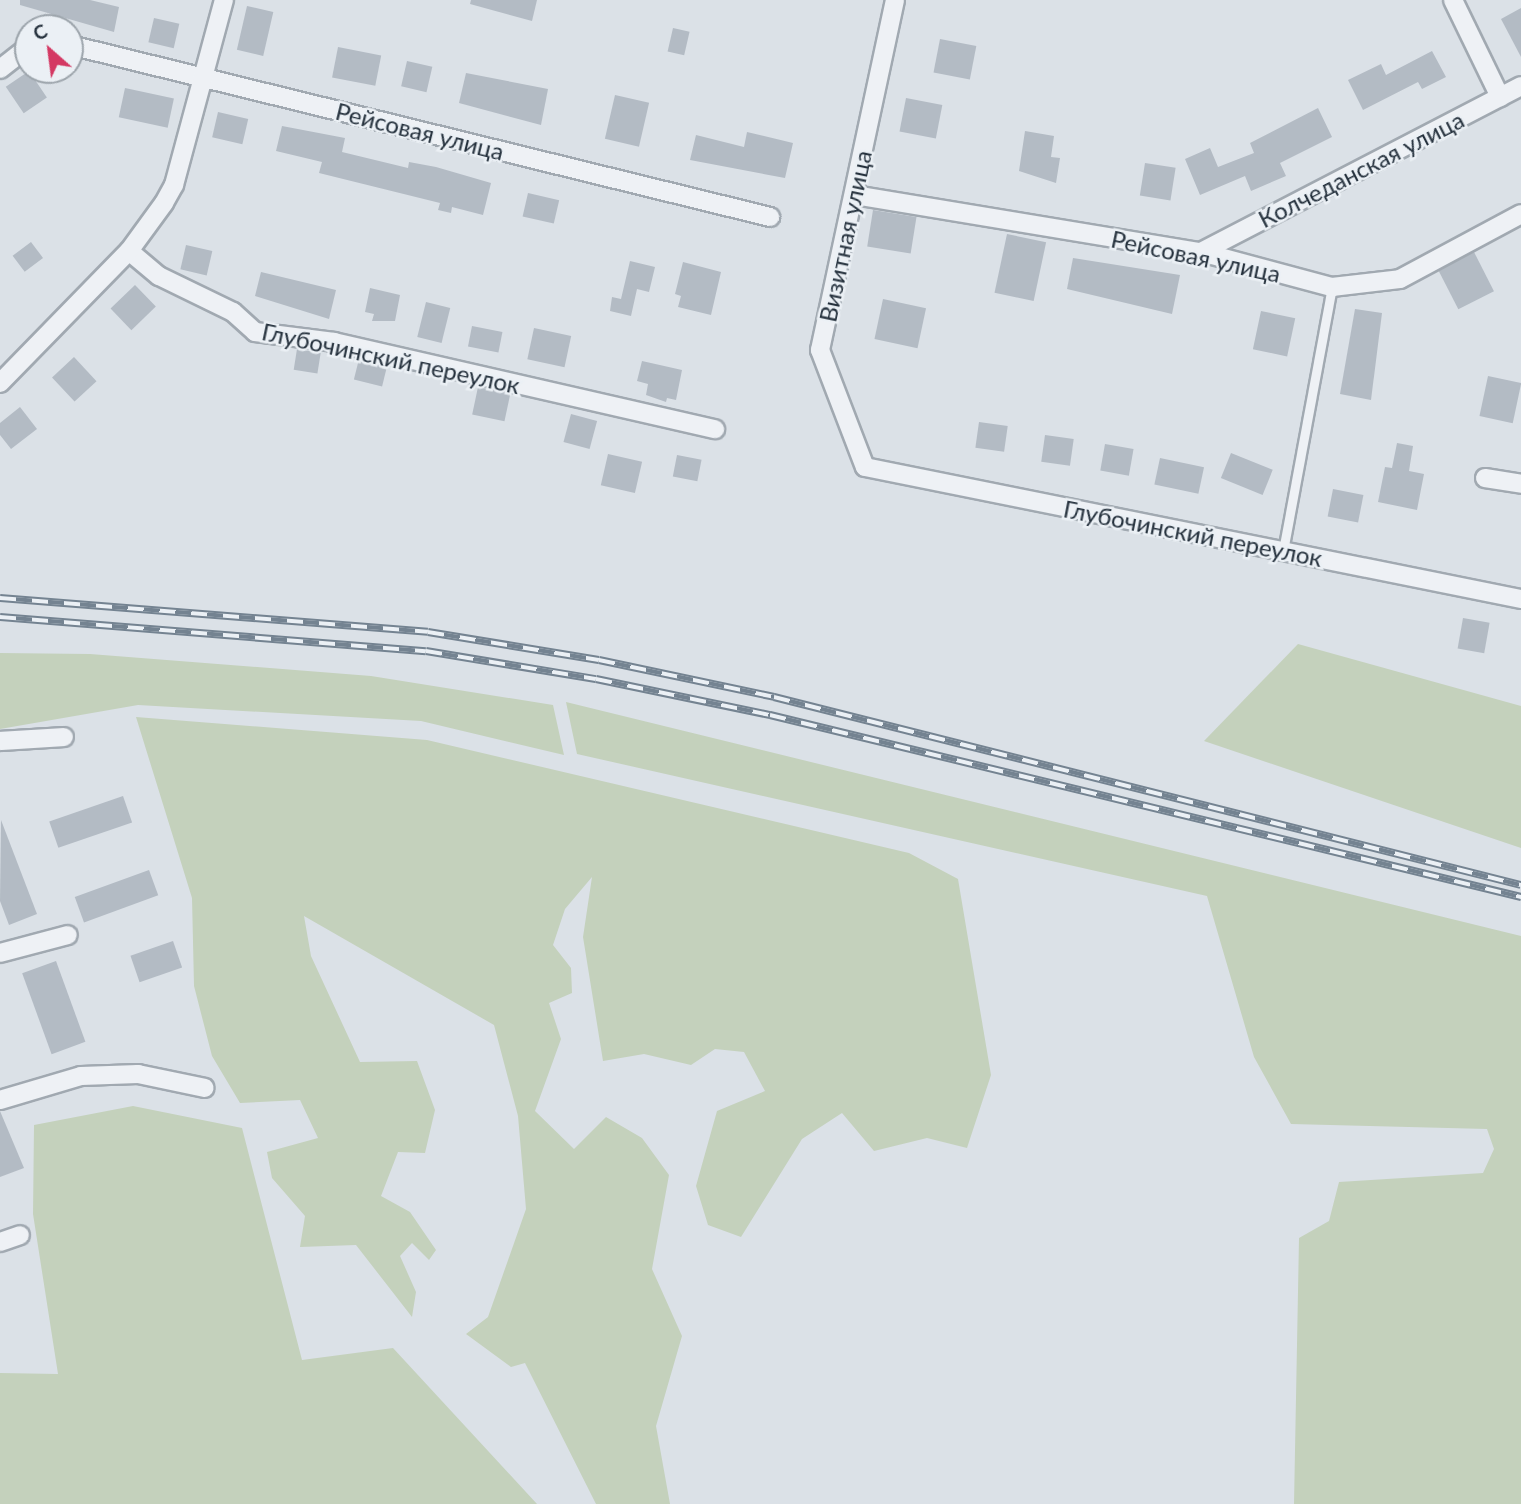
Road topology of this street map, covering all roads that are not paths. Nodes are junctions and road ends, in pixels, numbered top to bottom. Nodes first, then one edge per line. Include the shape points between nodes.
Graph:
1 (224, 0) edge
2 (895, 0) edge
3 (1453, 0) edge
4 (84, 48) edge
5 (14, 58) edge
6 (0, 69) edge
7 (205, 78) junction
8 (1521, 86) edge
9 (1500, 97) junction
10 (855, 195) junction
11 (1521, 214) edge
12 (770, 217) dead end
13 (128, 251) junction
14 (1201, 252) junction
15 (1332, 287) junction
16 (0, 383) edge
17 (715, 429) dead end
18 (864, 467) joint
19 (1485, 478) dead end
20 (1521, 484) edge
21 (1283, 551) junction
22 (1521, 599) edge
23 (64, 737) dead end
24 (0, 741) edge
25 (68, 935) dead end
26 (0, 953) edge
27 (205, 1088) dead end
28 (0, 1100) edge
29 (20, 1235) dead end
30 (0, 1242) edge

1 - 7 street
2 - 10 street, Визитная улица
3 - 9 street
4 - 7 street, Рейсовая улица
5 - 6 street
7 - 12 street, Рейсовая улица
7 - 13 street via 174,185
8 - 9 street, Колчеданская улица
9 - 14 street, Колчеданская улица
10 - 14 street, Рейсовая улица
10 - 18 street, Визитная улица via 820,350
11 - 15 street, Рейсовая улица via 1400,279
13 - 16 street
13 - 17 street, Глубочинский переулок via 159,276 233,312 255,332 334,342
14 - 15 street, Рейсовая улица
15 - 21 lane
18 - 21 street, Глубочинский переулок
19 - 20 street
21 - 22 street, Глубочинский переулок
23 - 24 street
25 - 26 street
27 - 28 street via 138,1074 81,1076
29 - 30 street

